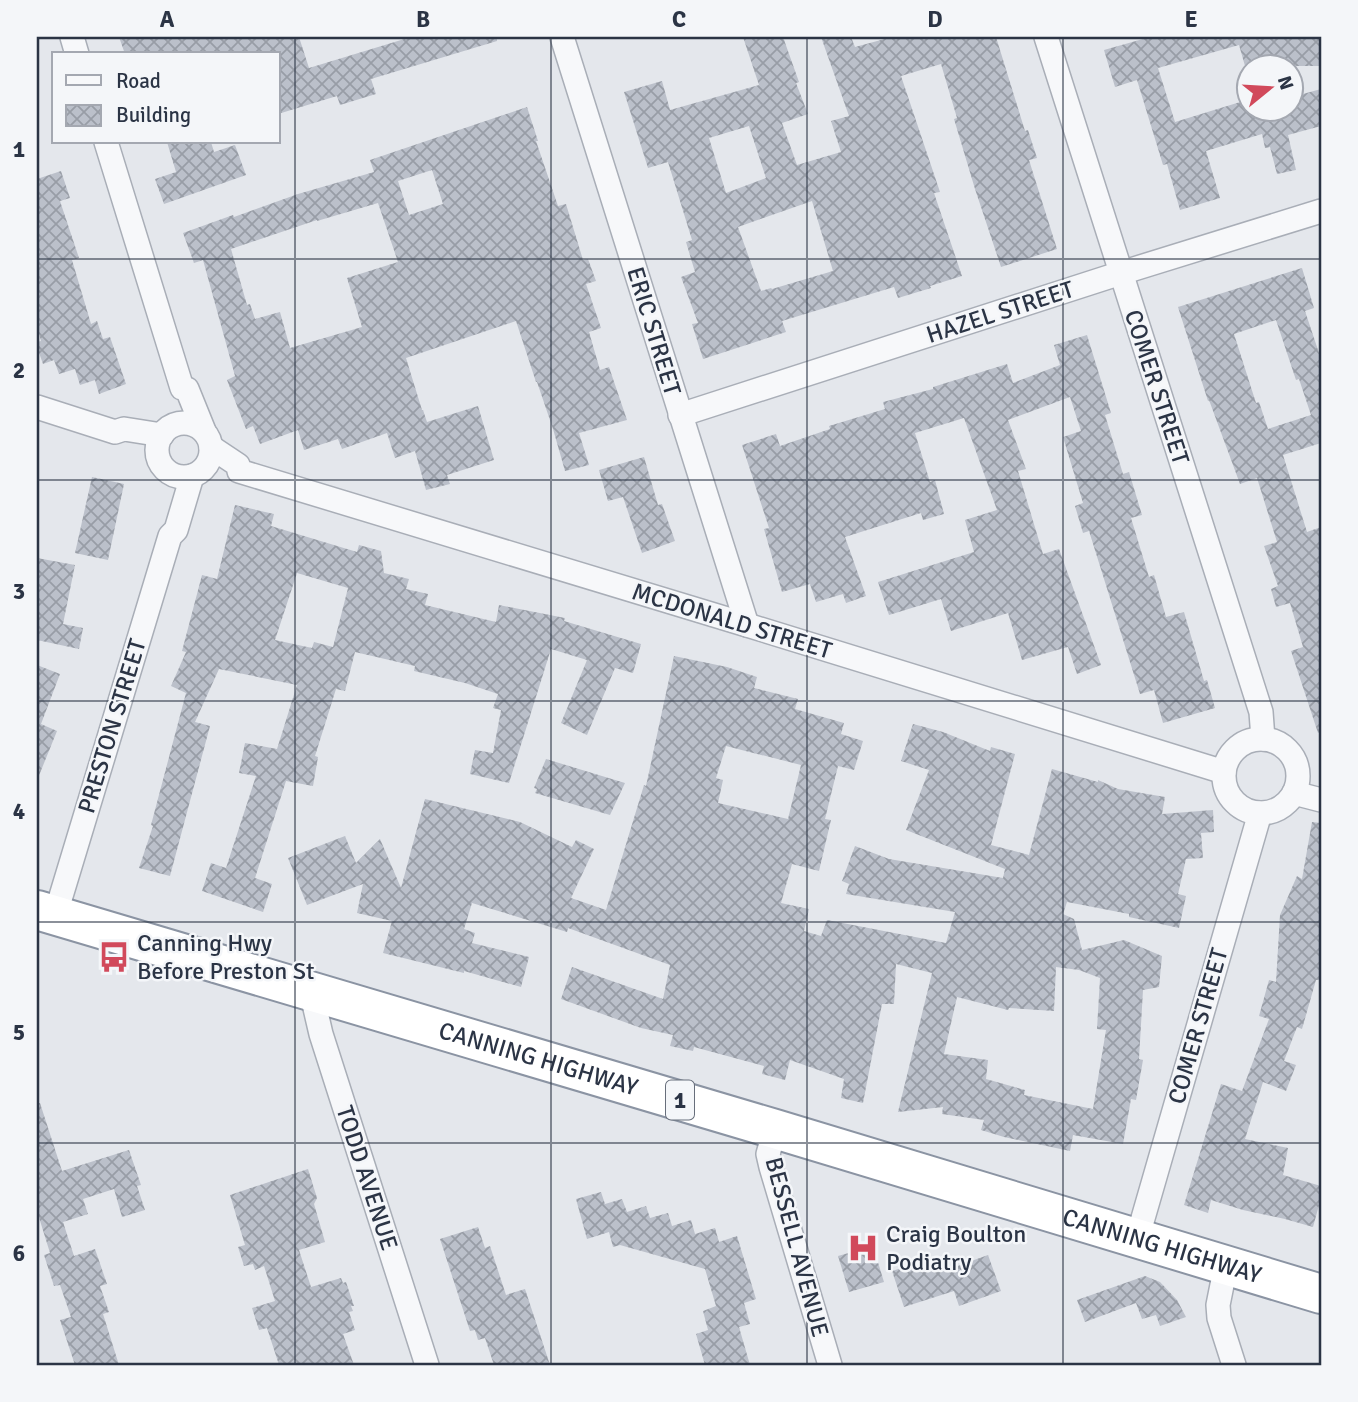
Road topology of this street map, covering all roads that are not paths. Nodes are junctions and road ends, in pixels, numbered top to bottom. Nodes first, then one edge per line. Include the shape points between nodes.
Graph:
1 (562, 37) edge
2 (1046, 37) edge
3 (107, 144) edge
4 (1321, 211) edge
5 (1121, 273) junction
6 (182, 388) junction
7 (37, 407) edge
8 (680, 415) junction
9 (166, 437) junction
10 (207, 439) junction
11 (239, 471) junction
12 (188, 474) junction
13 (747, 625) junction
14 (1263, 739) junction
15 (1224, 772) junction
16 (1294, 793) junction
17 (1321, 800) edge
18 (1259, 813) junction
19 (46, 913) edge
20 (311, 990) junction
21 (775, 1129) junction
22 (1137, 1239) junction
23 (1226, 1265) junction
24 (1321, 1294) edge
25 (427, 1365) edge
26 (830, 1365) edge
27 (1234, 1365) edge

1 - 8 street, ERIC STREET
2 - 5 street, COMER STREET
3 - 6 street
4 - 5 street, HAZEL STREET
5 - 8 street, HAZEL STREET
5 - 14 street, COMER STREET via 1261,712
6 - 9 street
6 - 10 street via 187,389
7 - 9 street via 116,432 122,439
8 - 13 street, ERIC STREET
9 - 10 street via 193,424
9 - 12 street via 163,468
10 - 11 street, MCDONALD STREET via 238,465
10 - 12 street via 211,456 207,465
11 - 12 street, MCDONALD STREET via 235,476
11 - 13 street, MCDONALD STREET
12 - 19 street, PRESTON STREET via 176,530 170,536
13 - 15 street, MCDONALD STREET
14 - 15 street via 1235,749
14 - 16 street via 1276,741 1294,759 1298,771
15 - 18 street via 1228,793 1236,803
16 - 17 street
16 - 18 street via 1276,810
18 - 22 street, COMER STREET
19 - 20 highway, CANNING HIGHWAY / 1
20 - 21 highway, CANNING HIGHWAY / 1
20 - 25 street, TODD AVENUE
21 - 22 highway, CANNING HIGHWAY / 1
21 - 26 street, BESSELL AVENUE via 769,1149 771,1167
22 - 23 highway, CANNING HIGHWAY / 1
23 - 24 highway, CANNING HIGHWAY / 1
23 - 27 street via 1219,1318

